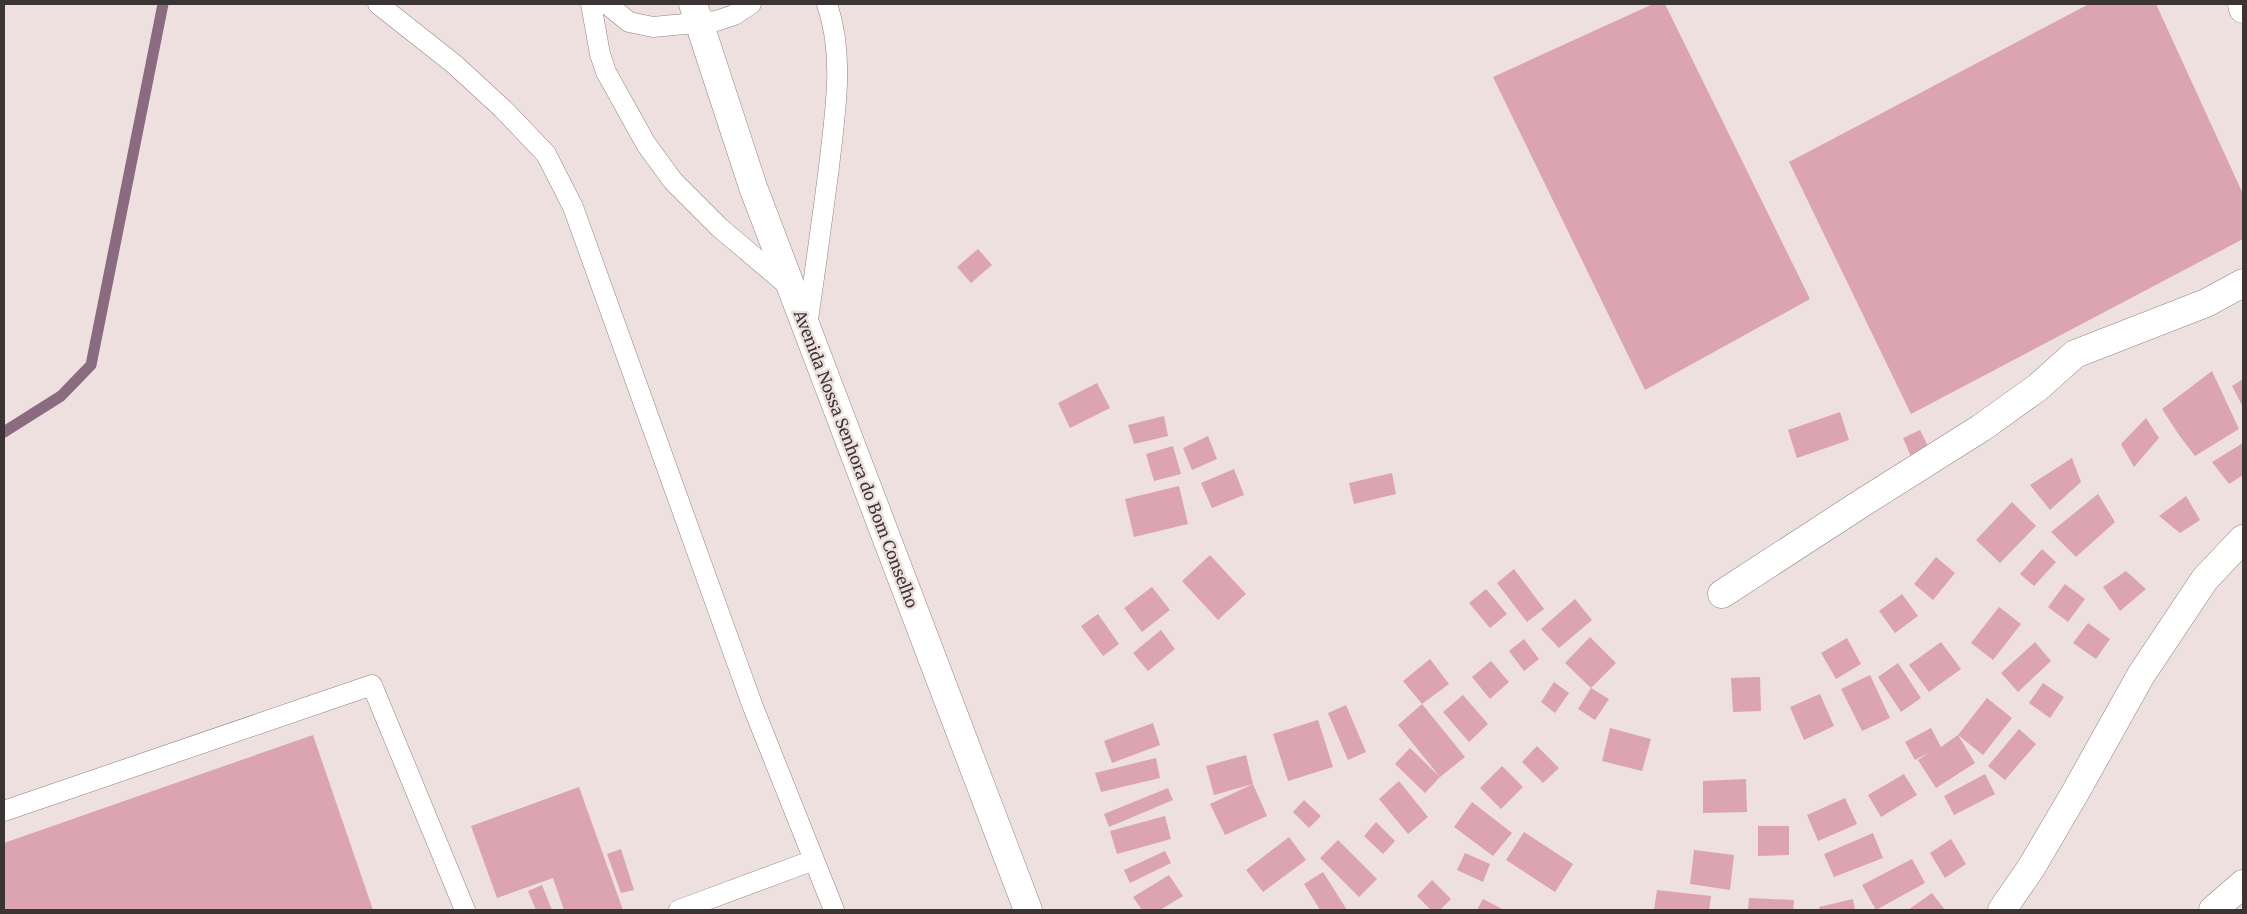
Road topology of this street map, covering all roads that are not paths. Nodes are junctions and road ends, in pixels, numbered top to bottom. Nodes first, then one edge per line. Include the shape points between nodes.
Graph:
1 (378, 4) edge
2 (591, 4) edge
3 (607, 4) edge
4 (751, 4) edge
5 (827, 4) edge
6 (2242, 4) edge
7 (2243, 9) edge
8 (697, 14) edge
9 (2243, 283) edge
10 (791, 288) junction
11 (806, 328) junction
12 (2243, 539) edge
13 (1722, 594) dead end
14 (4, 811) edge
15 (814, 860) junction
16 (2243, 884) edge
17 (465, 910) edge
18 (679, 910) edge
19 (834, 910) edge
20 (1028, 910) edge
21 (2002, 910) edge
22 (2213, 910) edge

1 - 15 lane via 454,64 503,109 546,154 574,207 753,707
2 - 10 lane via 606,72 673,181 720,228
3 - 8 lane via 629,22 644,26 664,27
4 - 8 lane via 734,15
5 - 11 lane via 835,28 836,108
6 - 7 street
8 - 10 street, Avenida Nossa Senhora do Bom Conselho via 752,186
9 - 13 street via 2206,302 2075,354 2037,388 1981,428
10 - 11 street, Avenida Nossa Senhora do Bom Conselho
11 - 20 street, Avenida Nossa Senhora do Bom Conselho
12 - 21 street via 2205,579 2141,675 2075,793
14 - 17 lane via 372,685
15 - 18 lane
15 - 19 lane
16 - 22 street

